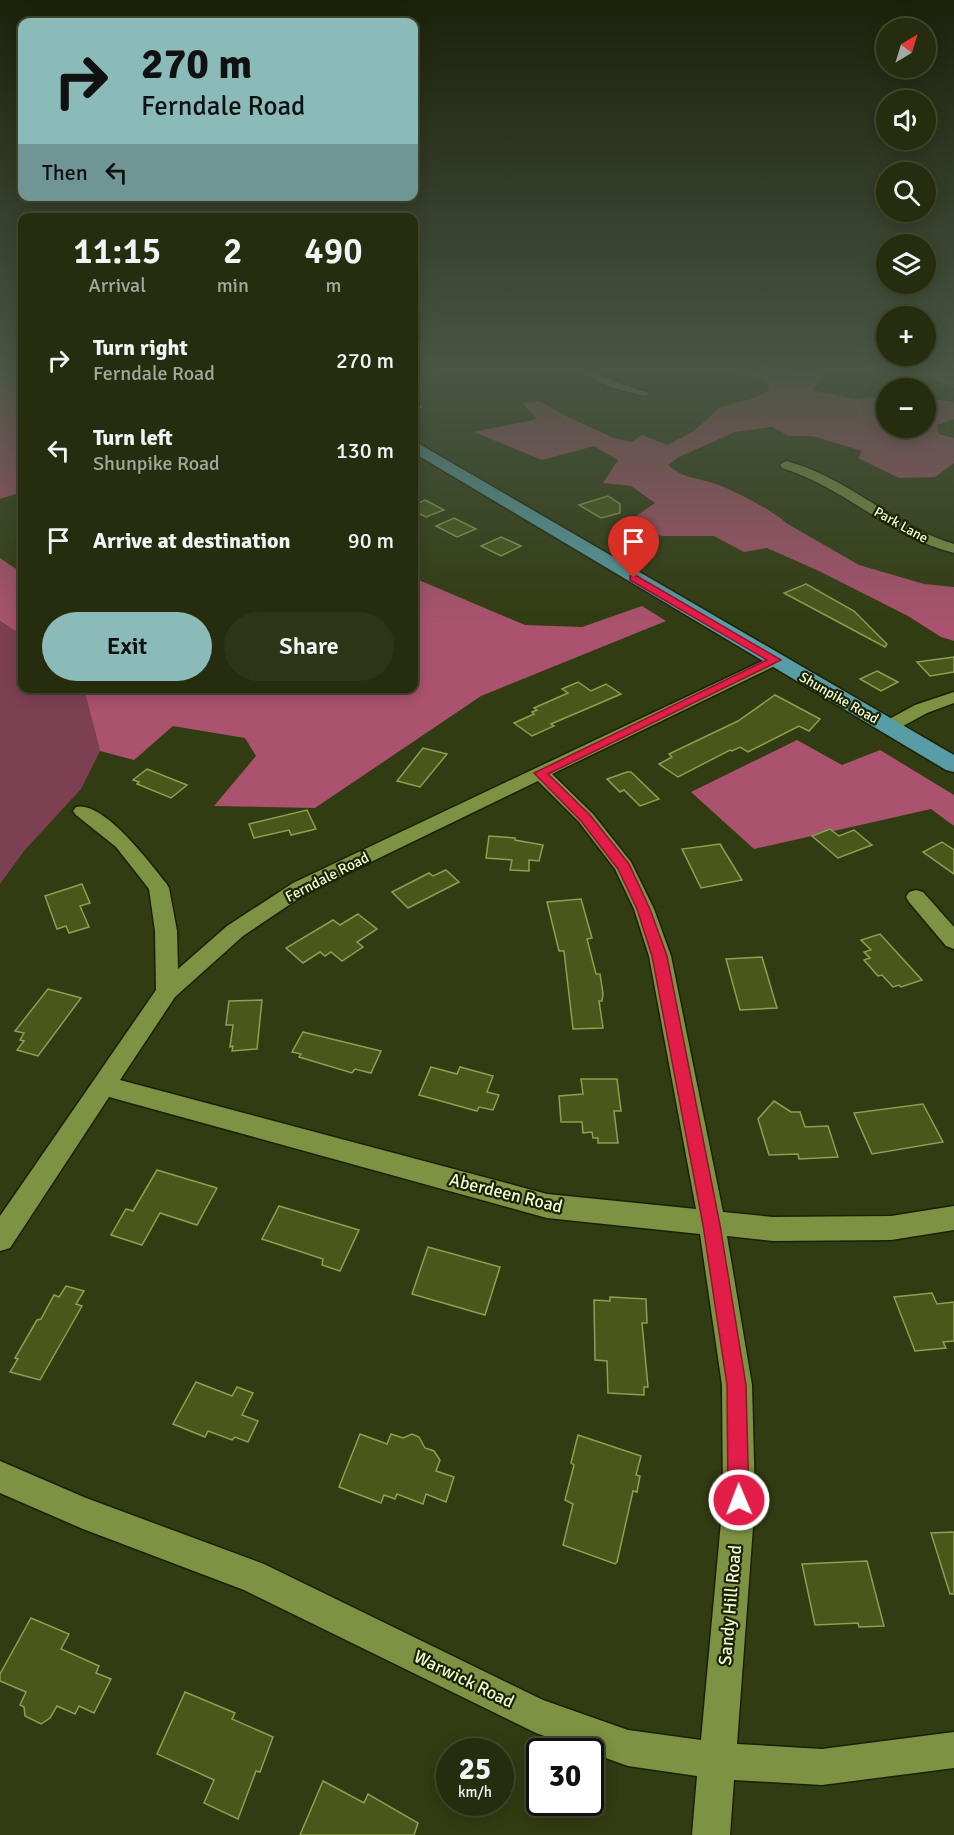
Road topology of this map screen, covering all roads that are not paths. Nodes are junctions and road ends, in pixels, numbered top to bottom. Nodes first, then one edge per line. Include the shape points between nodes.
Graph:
1 (424, 453) edge
2 (786, 465) dead end
3 (954, 549) edge
4 (775, 660) junction
5 (954, 697) edge
6 (888, 727) junction
7 (954, 765) edge
8 (540, 773) junction
9 (83, 811) dead end
10 (916, 897) dead end
11 (954, 941) edge
12 (167, 991) junction
13 (104, 1086) junction
14 (954, 1218) edge
15 (712, 1225) junction
16 (0, 1239) edge
17 (0, 1477) edge
18 (954, 1750) edge
19 (717, 1761) junction
20 (711, 1835) edge

1 - 4 main road, Shunpike Road
2 - 3 street, Park Lane via 814,474 917,536
4 - 6 main road, Shunpike Road
4 - 8 street, Ferndale Road
5 - 6 street via 921,708
6 - 7 main road, Shunpike Road
8 - 12 street, Ferndale Road via 300,888 235,930
8 - 15 street, Sandy Hill Road via 586,818 624,867 644,909 660,956
9 - 12 street via 123,842 159,888 166,931
10 - 11 street
12 - 13 street, Ferndale Road
13 - 15 street, Aberdeen Road via 548,1206
13 - 16 street, Ferndale Road
14 - 15 street, Aberdeen Road via 891,1228
15 - 19 street, Sandy Hill Road via 737,1385 739,1500
17 - 19 street, Warwick Road via 83,1513 252,1576 536,1715 628,1748
18 - 19 street, Warwick Road via 822,1767
19 - 20 street, Sandy Hill Road

